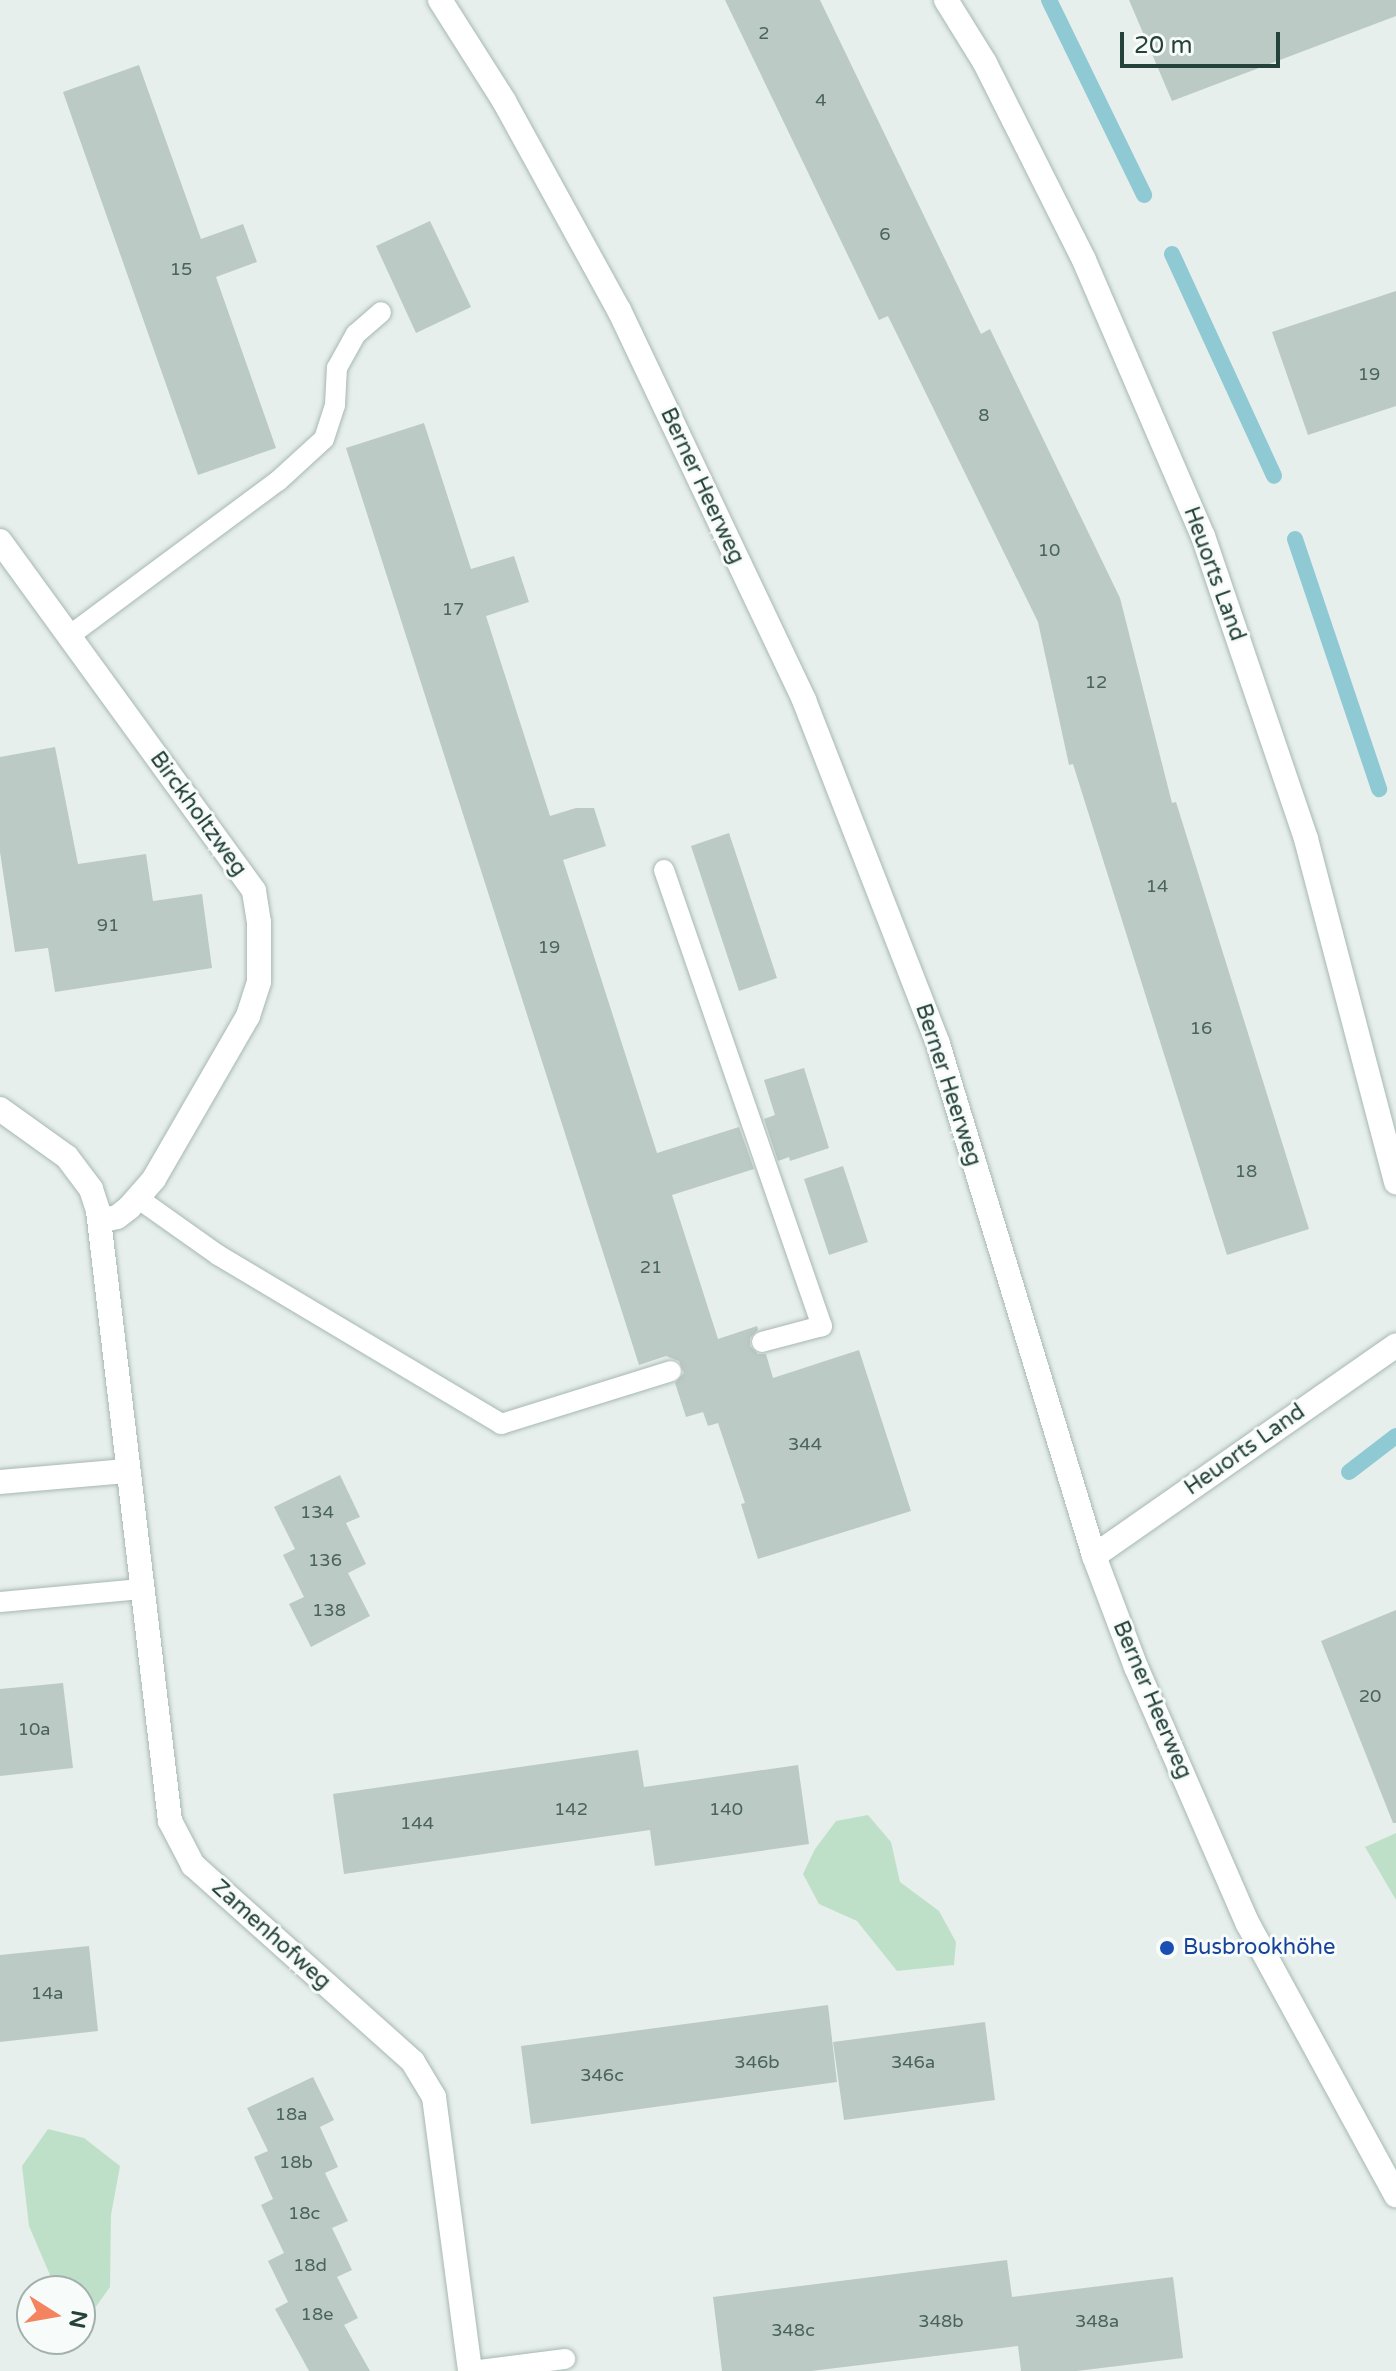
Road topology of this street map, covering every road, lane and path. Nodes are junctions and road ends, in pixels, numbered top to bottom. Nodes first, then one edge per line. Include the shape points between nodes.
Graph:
1 (440, 0) edge
2 (946, 0) edge
3 (381, 312) dead end
4 (0, 541) edge
5 (69, 636) junction
6 (664, 870) dead end
7 (0, 1109) edge
8 (1396, 1182) edge
9 (139, 1199) junction
10 (100, 1221) junction
11 (762, 1342) dead end
12 (1396, 1345) edge
13 (671, 1371) dead end
14 (126, 1471) junction
15 (0, 1482) edge
16 (1094, 1556) junction
17 (141, 1589) junction
18 (0, 1602) edge
19 (1396, 2195) edge
20 (565, 2359) dead end
21 (471, 2371) edge

1 - 16 street, Berner Heerweg via 504,101 619,310 804,700 938,1044
2 - 8 street, Heuorts Land via 985,63 1084,260 1203,536 1306,839
3 - 5 lane via 356,334 337,368 335,405 324,439 266,490
4 - 5 street, Birckholtzweg
5 - 9 street, Birckholtzweg via 254,891 259,922 259,982 248,1016
6 - 11 lane via 822,1326
7 - 10 street via 74,1165 91,1189
9 - 10 street, Birckholtzweg via 117,1217
9 - 13 lane via 218,1255 501,1424
10 - 14 street, Zamenhofweg
12 - 16 street, Heuorts Land
14 - 15 street
14 - 17 street, Zamenhofweg
16 - 19 street, Berner Heerweg via 1136,1667 1248,1924
17 - 18 lane
17 - 21 street, Zamenhofweg via 170,1821 193,1865 413,2062 434,2097
20 - 21 lane

